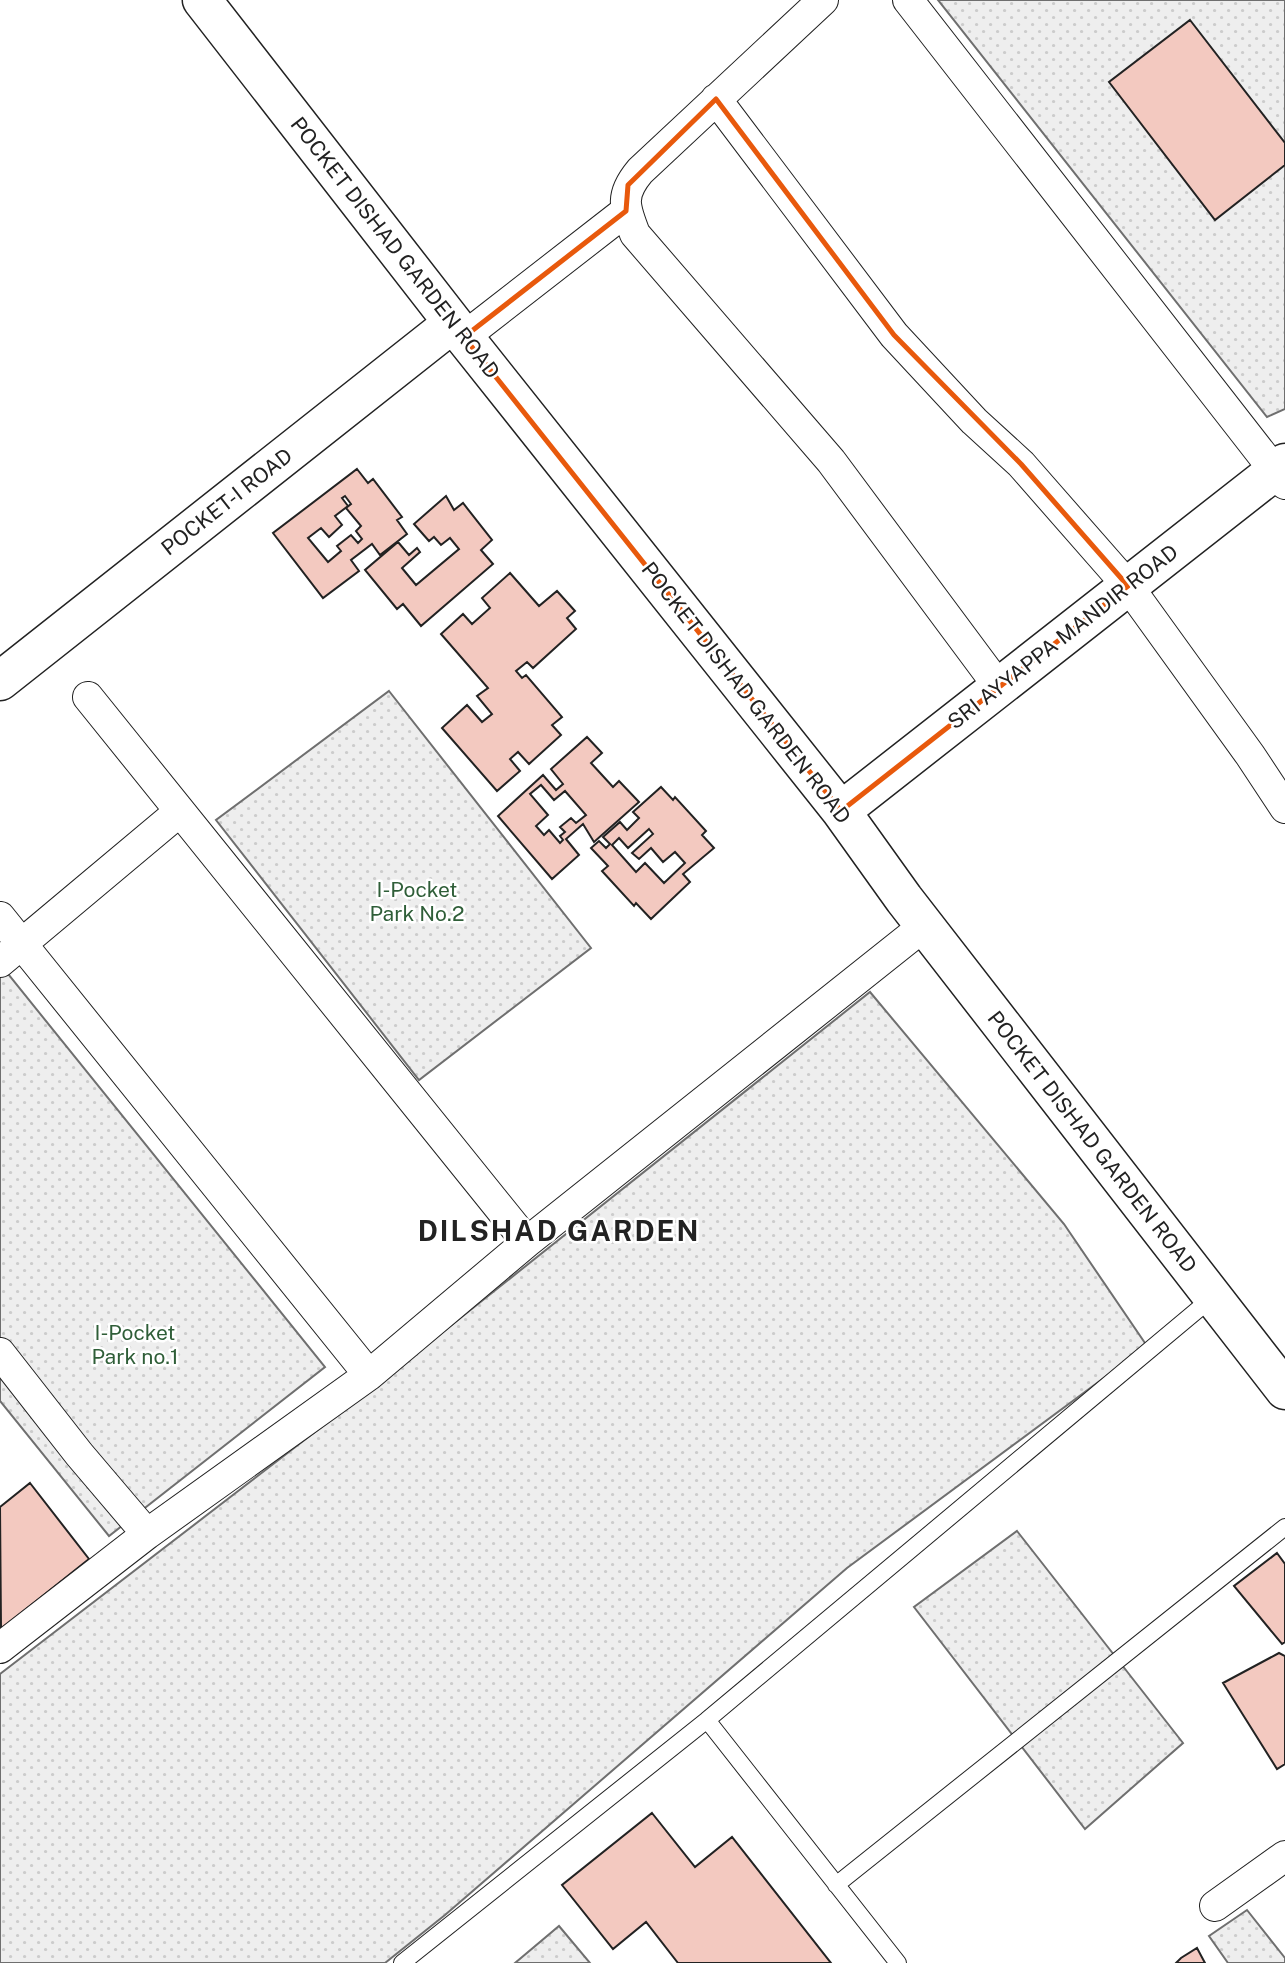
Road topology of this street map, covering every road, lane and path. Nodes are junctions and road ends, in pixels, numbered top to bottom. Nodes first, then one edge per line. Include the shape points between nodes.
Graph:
1 (202, 0) edge
2 (822, 0) edge
3 (908, 0) edge
4 (716, 99) junction
5 (626, 211) junction
6 (459, 330) junction
7 (1282, 473) edge
8 (1128, 586) junction
9 (0, 681) edge
10 (999, 687) junction
11 (88, 697) dead end
12 (1285, 808) edge
13 (841, 811) junction
14 (179, 812) junction
15 (0, 917) edge
16 (924, 926) junction
17 (23, 943) junction
18 (0, 962) edge
19 (527, 1242) junction
20 (1213, 1297) junction
21 (0, 1353) edge
22 (369, 1375) junction
23 (1285, 1391) edge
24 (1285, 1527) edge
25 (146, 1534) junction
26 (0, 1648) edge
27 (707, 1720) junction
28 (1285, 1856) edge
29 (836, 1885) junction
30 (1215, 1906) dead end
31 (401, 1963) edge
32 (898, 1963) edge

1 - 6 street, POCKET DISHAD GARDEN ROAD
2 - 4 street
3 - 7 street
4 - 5 street via 628,185
4 - 8 street via 894,335 1021,464
5 - 6 street
5 - 10 street via 635,234 831,461
6 - 9 street, POCKET-I ROAD
6 - 13 street, POCKET DISHAD GARDEN ROAD
7 - 8 street, SRI AYYAPPA MANDIR ROAD
8 - 10 street, SRI AYYAPPA MANDIR ROAD
8 - 12 street
10 - 13 street, SRI AYYAPPA MANDIR ROAD
11 - 14 street
13 - 16 street, POCKET DISHAD GARDEN ROAD
14 - 17 street
14 - 19 street
15 - 17 street
16 - 19 street
16 - 20 street, POCKET DISHAD GARDEN ROAD
17 - 18 street
17 - 22 street
19 - 22 street
20 - 23 street, POCKET DISHAD GARDEN ROAD
20 - 27 lane
21 - 25 street
22 - 25 street
24 - 29 lane
25 - 26 street
27 - 29 lane
27 - 31 lane
28 - 30 street
29 - 32 lane

